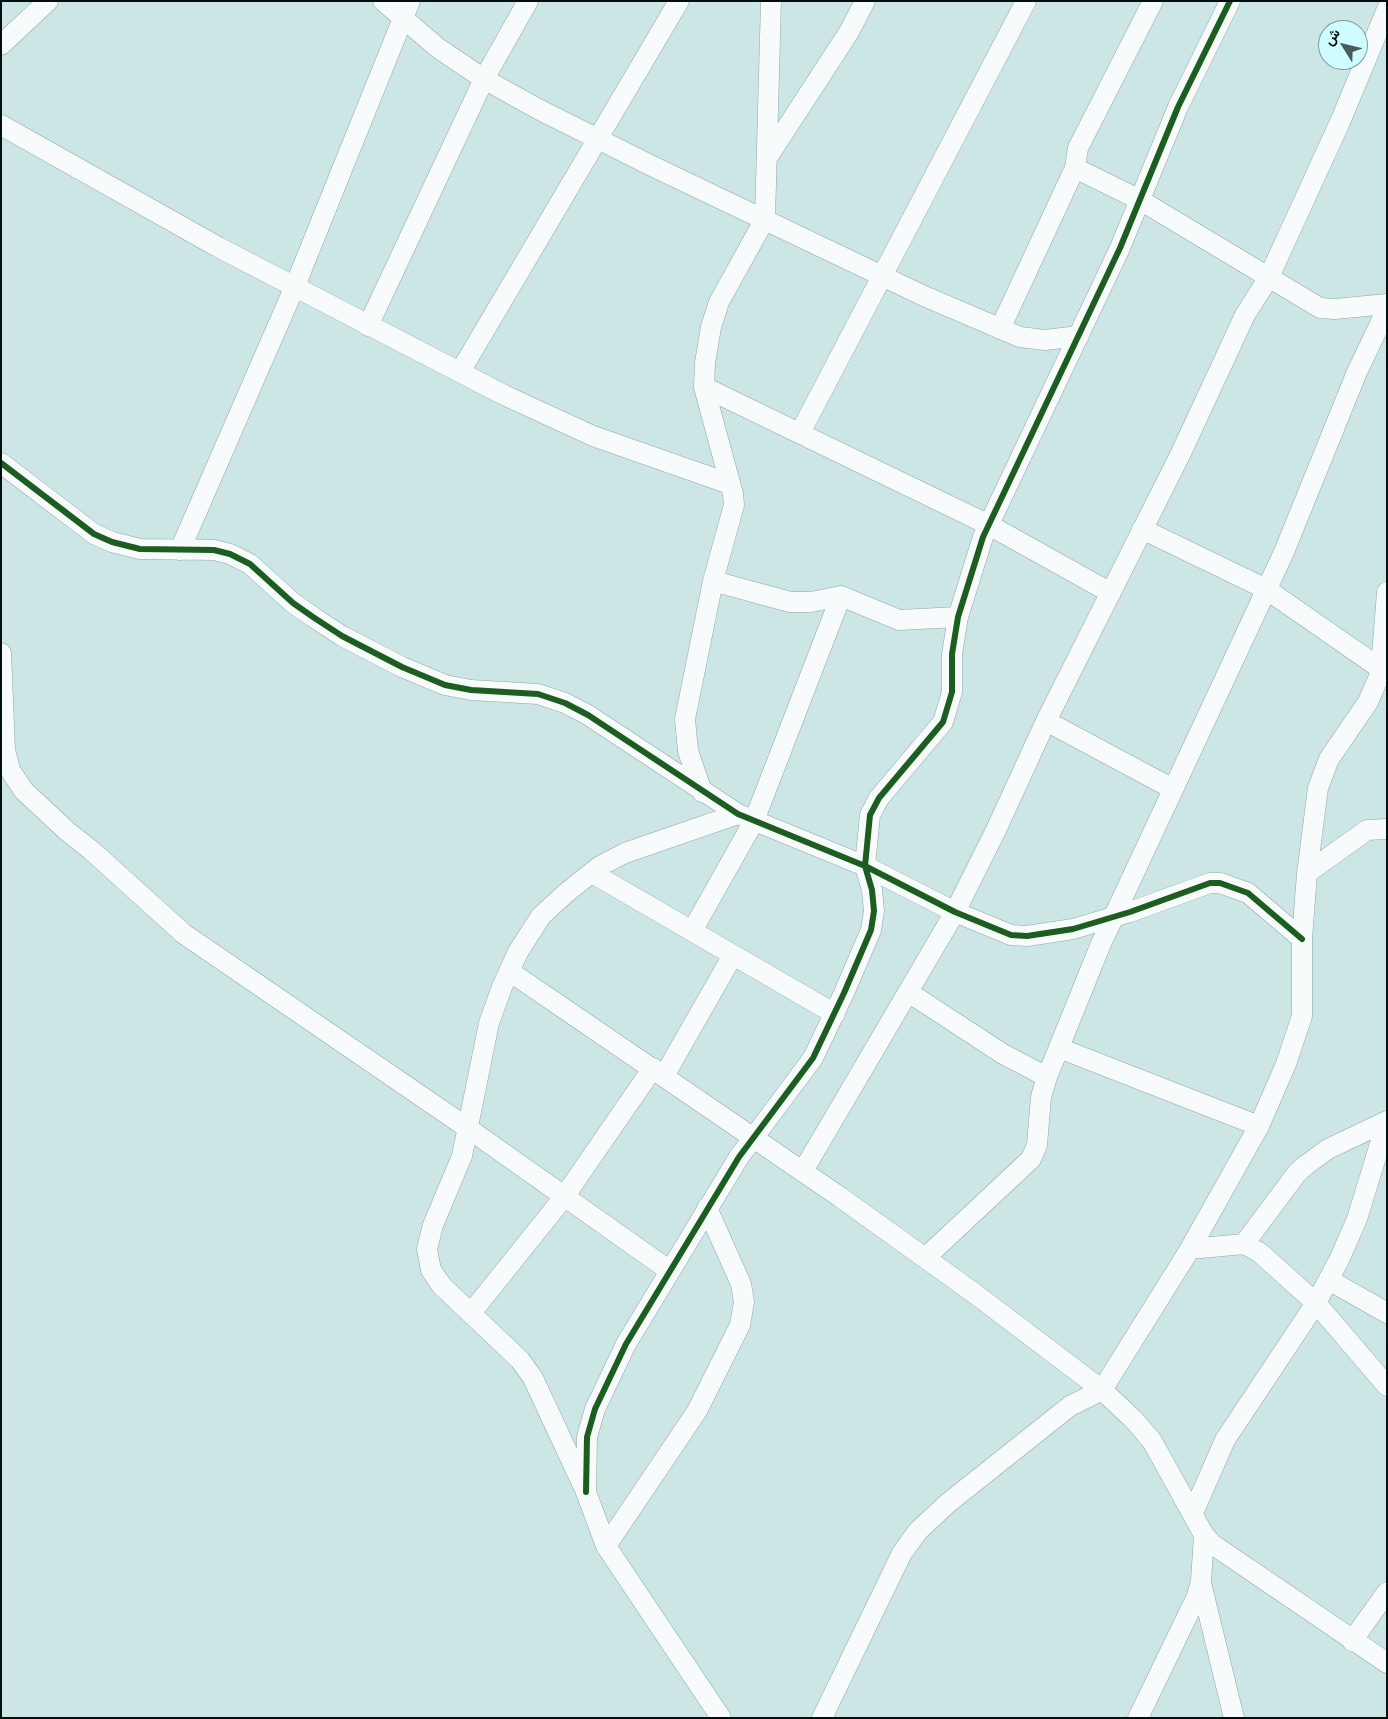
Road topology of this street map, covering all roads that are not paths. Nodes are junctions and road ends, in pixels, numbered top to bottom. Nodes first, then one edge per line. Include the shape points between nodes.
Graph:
1 (48, 1) edge
2 (383, 1) edge
3 (528, 1) edge
4 (679, 1) edge
5 (771, 1) edge
6 (865, 1) edge
7 (1026, 1) edge
8 (1154, 1) edge
9 (1230, 1) edge
10 (1387, 9) edge
11 (407, 10) edge
12 (1, 45) edge
13 (484, 79) junction
14 (1, 125) edge
15 (599, 140) junction
16 (767, 159) junction
17 (1075, 168) junction
18 (1140, 200) junction
19 (765, 219) junction
20 (881, 275) junction
21 (1269, 277) junction
22 (295, 286) junction
23 (1387, 304) edge
24 (1387, 309) edge
25 (368, 326) junction
26 (1000, 329) junction
27 (1079, 336) junction
28 (460, 372) junction
29 (704, 387) junction
30 (800, 433) junction
31 (1, 463) edge
32 (730, 484) junction
33 (989, 525) junction
34 (1142, 529) junction
35 (180, 550) junction
36 (713, 581) junction
37 (1266, 589) junction
38 (1387, 592) edge
39 (1111, 593) junction
40 (841, 596) junction
41 (958, 617) junction
42 (1, 653) edge
43 (1384, 671) edge
44 (1046, 721) junction
45 (1173, 788) junction
46 (702, 792) junction
47 (746, 818) junction
48 (1387, 829) edge
49 (865, 866) junction
50 (592, 873) junction
51 (1307, 873) junction
52 (954, 912) junction
53 (1116, 916) junction
54 (692, 931) junction
55 (1302, 939) junction
56 (733, 955) junction
57 (509, 971) junction
58 (908, 992) junction
59 (835, 1014) junction
60 (1059, 1048) junction
61 (658, 1072) junction
62 (1047, 1077) junction
63 (1387, 1121) edge
64 (1259, 1126) junction
65 (469, 1129) junction
66 (755, 1137) junction
67 (803, 1171) junction
68 (564, 1197) junction
69 (707, 1208) junction
70 (1244, 1244) junction
71 (1190, 1248) junction
72 (926, 1258) junction
73 (670, 1271) junction
74 (1329, 1280) junction
75 (1316, 1303) junction
76 (471, 1312) junction
77 (1387, 1313) edge
78 (1387, 1386) edge
79 (1102, 1390) junction
80 (586, 1492) junction
81 (1193, 1513) junction
82 (1204, 1534) junction
83 (606, 1546) junction
84 (1200, 1581) junction
85 (1387, 1592) edge
86 (1352, 1641) junction
87 (1387, 1663) edge
88 (721, 1718) edge
89 (822, 1718) edge
90 (1138, 1718) edge
91 (1234, 1718) edge

1 - 12 street
2 - 11 street
3 - 13 street
4 - 15 street
5 - 16 street
6 - 16 street via 849,32
7 - 20 street
8 - 17 street via 1078,148
9 - 18 street via 1178,107
10 - 21 street via 1340,122
11 - 13 street via 438,48
11 - 22 street
13 - 15 street
13 - 25 street
14 - 22 street via 209,242
15 - 19 street
15 - 28 street
16 - 19 street
17 - 18 street
17 - 26 street
18 - 21 street
18 - 27 street
19 - 20 street
19 - 29 street via 719,302 710,327
20 - 26 street
20 - 30 street
21 - 23 street via 1326,310
21 - 34 street via 1245,315
22 - 25 street
22 - 35 street
24 - 37 street via 1357,372
25 - 28 street
26 - 27 street via 1032,340
27 - 33 street
28 - 32 street via 593,436
29 - 30 street
29 - 32 street
30 - 33 street
31 - 35 street via 103,538 140,549
32 - 36 street via 734,505
33 - 39 street
33 - 41 street
34 - 37 street
34 - 39 street
35 - 46 street via 214,550 237,557 261,573 293,603 342,636 428,679 471,690 538,694 565,703
36 - 40 street via 790,602
36 - 46 street via 685,719 688,751
37 - 43 street
37 - 45 street
38 - 43 street
39 - 44 street
40 - 41 street via 899,620
40 - 47 street
41 - 49 street via 952,654 952,692 943,722 879,798 870,814
42 - 65 street via 5,750 10,770 24,791 184,934
43 - 51 street via 1368,702 1329,759 1318,788
44 - 45 street
44 - 52 street
45 - 53 street
46 - 47 street
47 - 49 street
47 - 50 street via 625,853
47 - 54 street
48 - 51 street via 1367,830
49 - 52 street
49 - 59 street via 874,911 871,930
50 - 54 street
50 - 57 street via 541,916
51 - 55 street
52 - 53 street via 1020,936 1073,929
52 - 58 street
53 - 55 street via 1200,886 1220,883 1248,893
53 - 60 street via 1100,946
54 - 56 street
55 - 64 street via 1302,1016 1286,1064
56 - 59 street
56 - 61 street
57 - 61 street
57 - 65 street via 489,1023
58 - 62 street via 1003,1054
58 - 67 street
59 - 66 street via 813,1058
60 - 62 street
60 - 64 street
61 - 66 street
61 - 68 street
62 - 72 street via 1041,1098 1037,1145 1031,1159
63 - 70 street via 1328,1149 1306,1165
63 - 74 street via 1357,1220
64 - 71 street
65 - 68 street
65 - 76 street via 427,1249 431,1270 442,1286
66 - 67 street
66 - 69 street
67 - 72 street
68 - 73 street
68 - 76 street
69 - 73 street
69 - 83 street via 740,1284 744,1302 740,1325 697,1411
70 - 71 street
70 - 75 street via 1259,1252
71 - 79 street
72 - 79 street
73 - 80 street via 626,1344 595,1409 587,1437
74 - 75 street
74 - 77 street
75 - 78 street
75 - 81 street via 1225,1440
76 - 80 street via 520,1360 533,1378
79 - 81 street via 1133,1418 1152,1441
79 - 89 street via 1070,1406 948,1503 918,1531 902,1552
80 - 83 street
81 - 82 street
82 - 84 street
82 - 86 street via 1219,1549
83 - 88 street
84 - 90 street via 1193,1606
84 - 91 street
85 - 86 street
86 - 87 street

